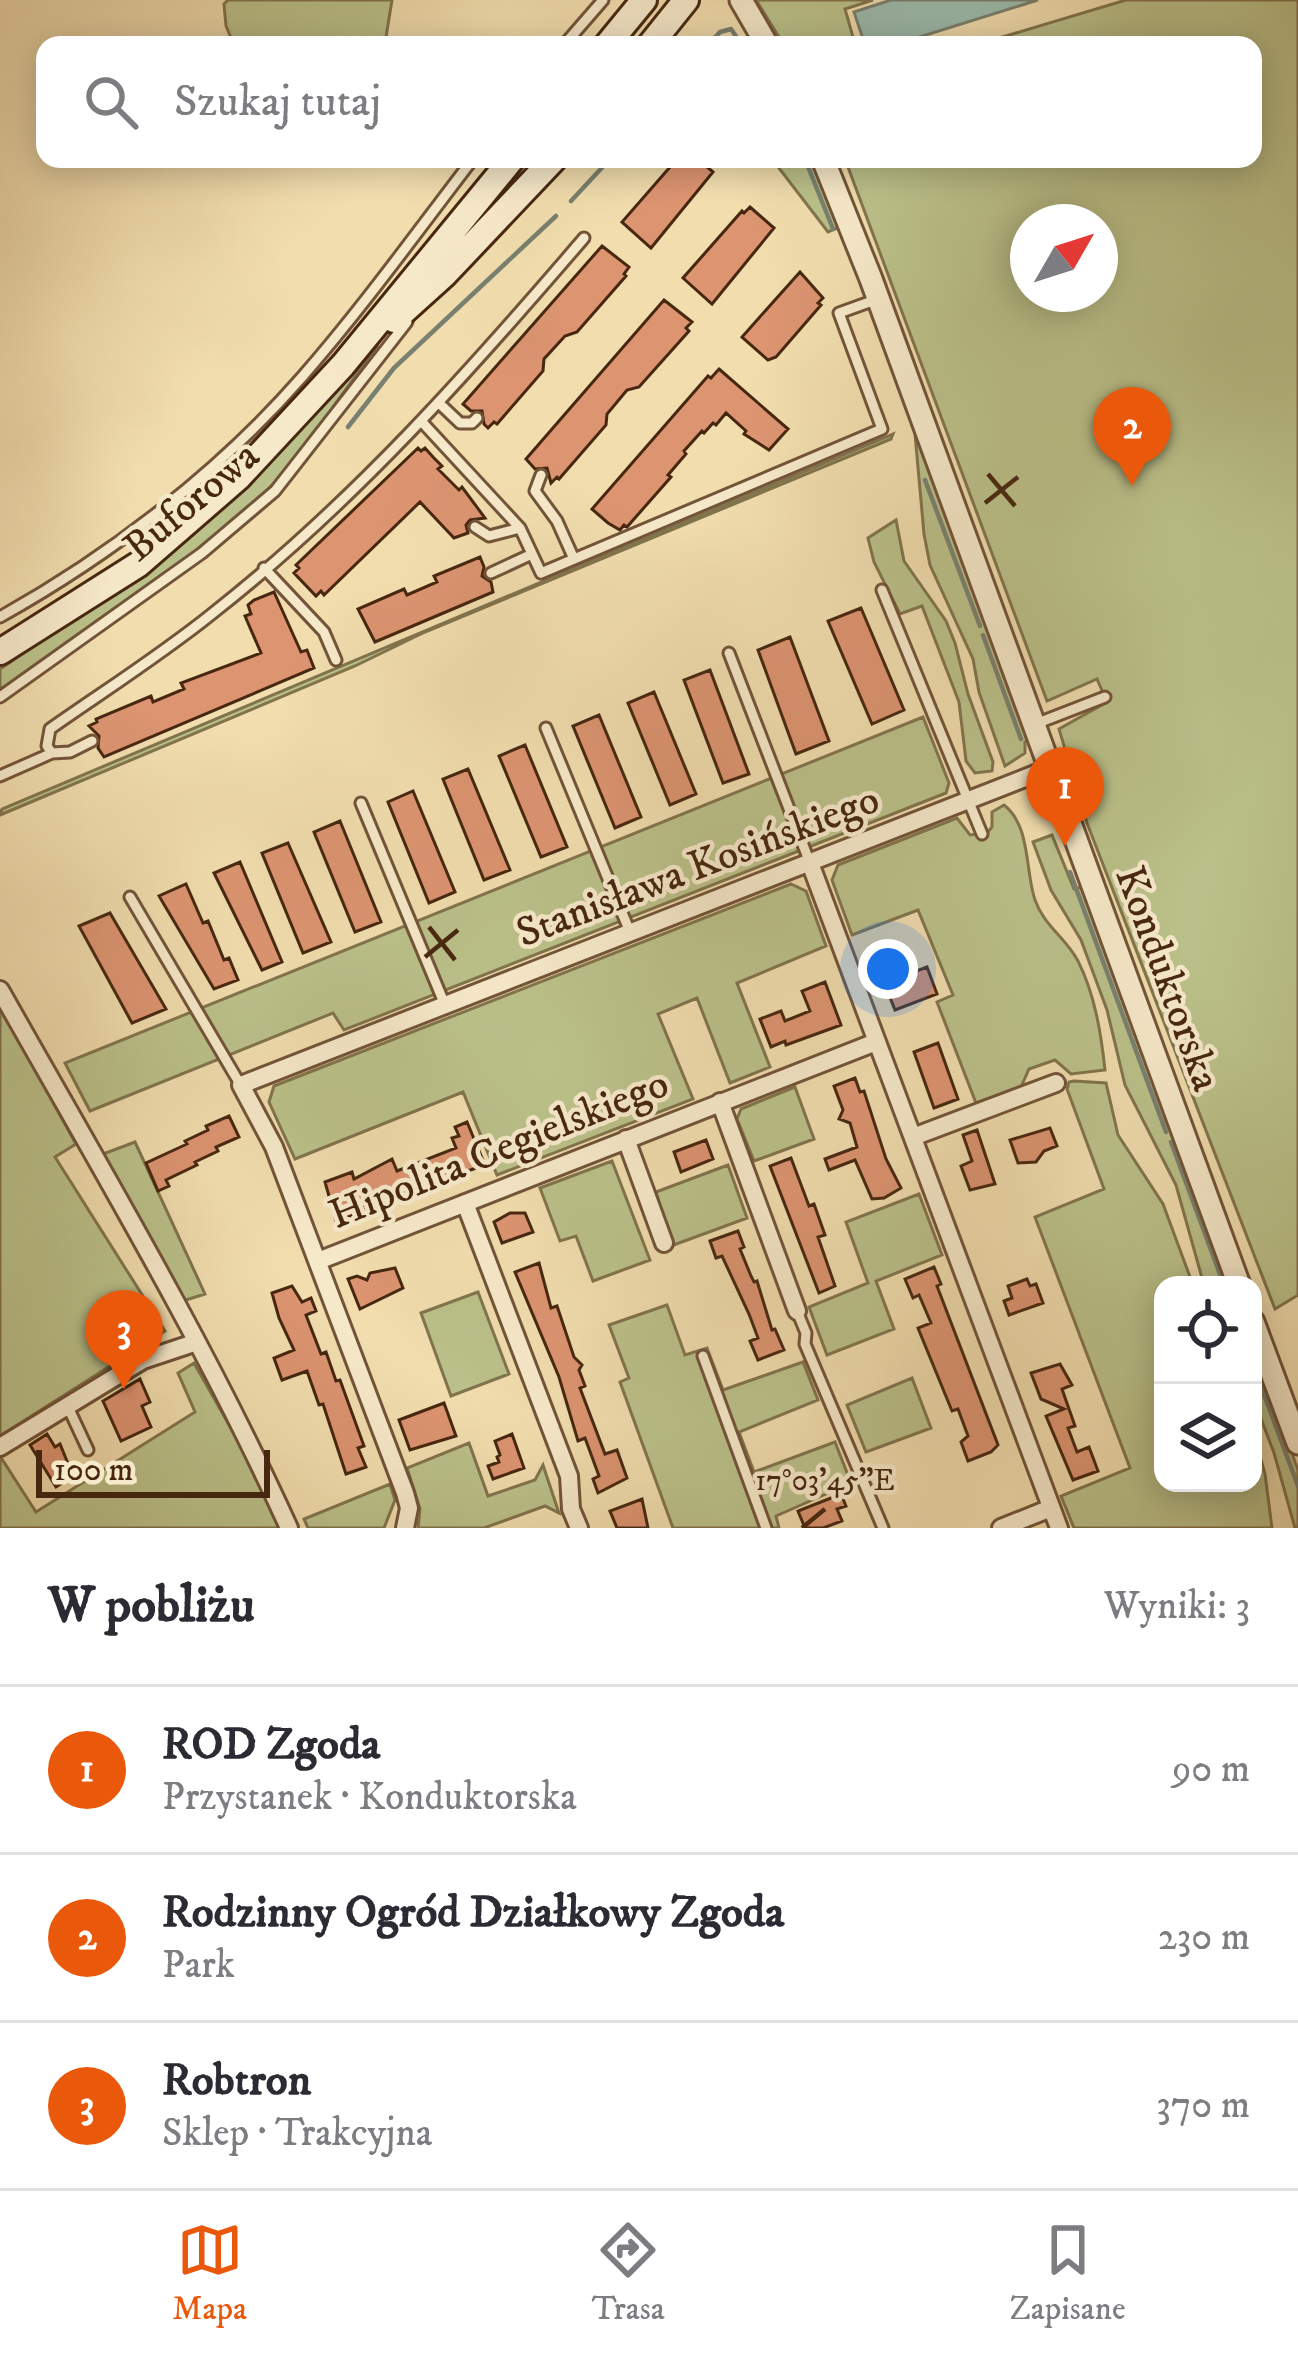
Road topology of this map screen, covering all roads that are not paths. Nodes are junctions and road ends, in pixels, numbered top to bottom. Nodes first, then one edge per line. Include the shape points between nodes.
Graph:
1 (602, 0) edge
2 (644, 0) edge
3 (686, 0) edge
4 (741, 0) edge
5 (572, 36) edge
6 (614, 36) edge
7 (657, 36) edge
8 (762, 36) edge
9 (466, 168) edge
10 (505, 168) edge
11 (545, 168) edge
12 (827, 168) edge
13 (584, 238) dead end
14 (445, 274) junction
15 (879, 298) junction
16 (343, 365) junction
17 (440, 404) junction
18 (476, 418) dead end
19 (422, 422) junction
20 (541, 475) dead end
21 (475, 526) dead end
22 (520, 529) junction
23 (532, 554) junction
24 (574, 560) junction
25 (264, 568) junction
26 (490, 573) dead end
27 (882, 590) dead end
28 (0, 617) edge
29 (0, 652) edge
30 (729, 653) dead end
31 (336, 660) dead end
32 (0, 697) edge
33 (1105, 697) dead end
34 (1033, 726) junction
35 (546, 728) dead end
36 (92, 741) dead end
37 (52, 753) junction
38 (1048, 769) junction
39 (0, 776) edge
40 (969, 800) junction
41 (361, 803) dead end
42 (982, 834) dead end
43 (809, 862) junction
44 (130, 897) dead end
45 (630, 932) junction
46 (0, 990) edge
47 (445, 1004) junction
48 (877, 1042) junction
49 (1056, 1083) dead end
50 (241, 1085) junction
51 (720, 1102) junction
52 (913, 1137) junction
53 (626, 1139) junction
54 (465, 1203) junction
55 (664, 1243) dead end
56 (318, 1261) junction
57 (1236, 1276) edge
58 (797, 1311) joint
59 (196, 1342) junction
60 (1262, 1346) edge
61 (703, 1356) dead end
62 (68, 1405) junction
63 (1298, 1443) edge
64 (0, 1447) edge
65 (88, 1450) dead end
66 (1051, 1508) junction
67 (289, 1528) edge
68 (405, 1528) edge
69 (579, 1528) edge
70 (766, 1528) edge
71 (884, 1528) edge
72 (1001, 1528) edge
73 (1059, 1528) edge

1 - 5 lane
2 - 6 main road
3 - 7 main road
4 - 8 street
9 - 28 lane via 300,380 243,437 103,553
10 - 16 main road, Buforowa
11 - 14 main road, Buforowa
12 - 15 street, Konduktorska
13 - 17 lane
14 - 16 main road, Buforowa
14 - 32 lane, Buforowa via 274,491 202,553
15 - 24 lane via 839,313 882,429
15 - 34 street, Konduktorska
16 - 29 main road, Buforowa via 203,510 91,598
17 - 18 lane via 460,423
17 - 19 lane
19 - 22 lane
19 - 25 lane
20 - 24 lane via 535,491
21 - 22 lane via 489,536
22 - 23 lane
23 - 24 lane via 542,573
23 - 26 lane
25 - 31 lane via 325,632
25 - 37 lane via 50,729
27 - 40 lane
30 - 43 lane
33 - 34 lane
34 - 38 street, Konduktorska
35 - 45 lane
36 - 37 lane
37 - 39 lane
38 - 40 street, Stanisława Kosińskiego
38 - 57 street, Konduktorska
40 - 42 lane
40 - 43 street, Stanisława Kosińskiego
41 - 47 lane
43 - 45 street, Stanisława Kosińskiego
43 - 48 street
44 - 50 lane
45 - 47 street, Stanisława Kosińskiego
46 - 59 street
47 - 50 street, Stanisława Kosińskiego
48 - 51 street, Hipolita Cegielskiego
48 - 52 street
49 - 52 street
50 - 56 street
51 - 53 street, Hipolita Cegielskiego
51 - 58 street, Hipolita Cegielskiego
52 - 66 street
53 - 54 street, Hipolita Cegielskiego
53 - 55 street
54 - 56 street, Hipolita Cegielskiego
54 - 69 street via 569,1476
56 - 68 street, Hipolita Cegielskiego via 409,1508
58 - 71 lane
59 - 62 street via 143,1360
59 - 67 street
60 - 63 street
61 - 70 lane
62 - 64 street
62 - 65 lane
66 - 72 street
66 - 73 street

